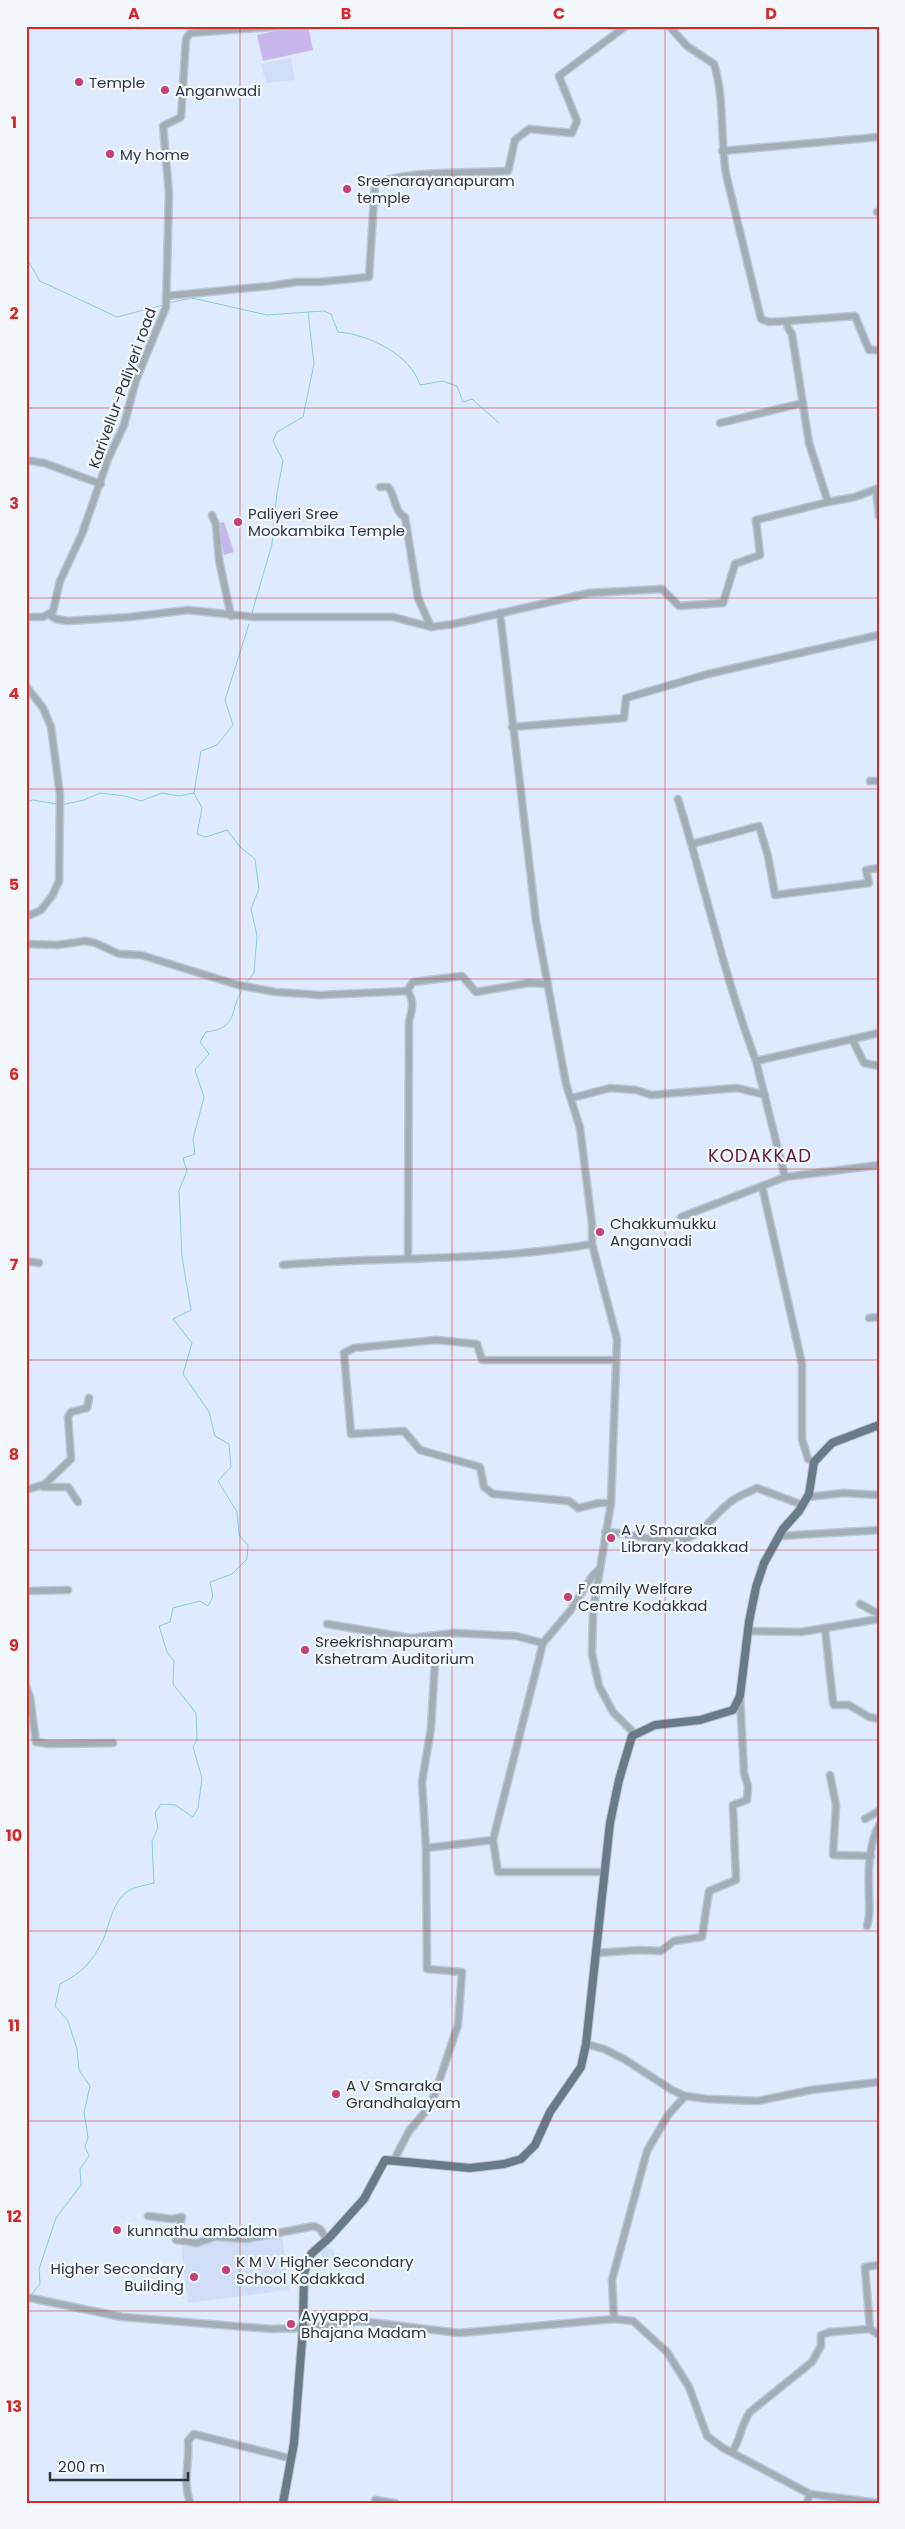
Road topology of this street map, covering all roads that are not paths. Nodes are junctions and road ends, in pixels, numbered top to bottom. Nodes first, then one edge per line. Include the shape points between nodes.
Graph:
1 (185, 26) edge
2 (284, 26) edge
3 (626, 26) edge
4 (668, 26) edge
5 (188, 35) junction
6 (879, 137) edge
7 (722, 152) junction
8 (166, 296) junction
9 (787, 321) junction
10 (879, 350) edge
11 (803, 403) junction
12 (720, 423) dead end
13 (26, 460) edge
14 (101, 484) junction
15 (380, 487) dead end
16 (877, 489) edge
17 (828, 502) junction
18 (212, 516) dead end
19 (879, 516) edge
20 (500, 614) junction
21 (50, 615) junction
22 (231, 616) junction
23 (26, 617) edge
24 (431, 627) junction
25 (879, 634) edge
26 (26, 686) edge
27 (512, 727) junction
28 (870, 781) dead end
29 (879, 781) edge
30 (678, 799) dead end
31 (692, 844) junction
32 (879, 868) edge
33 (26, 917) edge
34 (26, 944) edge
35 (548, 984) junction
36 (407, 991) junction
37 (879, 1033) edge
38 (852, 1039) junction
39 (756, 1061) junction
40 (879, 1066) edge
41 (765, 1095) junction
42 (572, 1098) junction
43 (879, 1165) edge
44 (785, 1177) junction
45 (762, 1186) junction
46 (680, 1217) dead end
47 (592, 1244) junction
48 (408, 1258) junction
49 (26, 1261) edge
50 (38, 1263) dead end
51 (283, 1265) dead end
52 (879, 1317) edge
53 (869, 1318) dead end
54 (616, 1360) junction
55 (89, 1398) dead end
56 (879, 1425) edge
57 (814, 1462) junction
58 (39, 1487) junction
59 (26, 1490) edge
60 (879, 1495) edge
61 (808, 1497) junction
62 (78, 1502) dead end
63 (611, 1503) junction
64 (803, 1505) junction
65 (879, 1530) edge
66 (605, 1532) junction
67 (779, 1536) junction
68 (600, 1569) junction
69 (68, 1590) dead end
70 (26, 1591) edge
71 (860, 1604) dead end
72 (879, 1614) edge
73 (879, 1619) edge
74 (327, 1624) dead end
75 (825, 1628) junction
76 (748, 1631) junction
77 (543, 1643) junction
78 (435, 1662) dead end
79 (26, 1686) edge
80 (740, 1696) junction
81 (879, 1719) edge
82 (635, 1734) junction
83 (114, 1743) dead end
84 (830, 1775) dead end
85 (879, 1811) edge
86 (865, 1819) dead end
87 (879, 1825) edge
88 (493, 1840) junction
89 (426, 1848) junction
90 (871, 1856) junction
91 (604, 1872) junction
92 (867, 1926) dead end
93 (596, 1953) junction
94 (586, 2044) junction
95 (879, 2082) edge
96 (685, 2096) junction
97 (394, 2160) junction
98 (148, 2216) dead end
99 (327, 2240) junction
100 (879, 2265) edge
101 (26, 2297) edge
102 (614, 2319) junction
103 (303, 2328) junction
104 (870, 2329) junction
105 (879, 2335) edge
106 (732, 2452) junction
107 (289, 2458) junction
108 (810, 2494) junction
109 (375, 2500) dead end
110 (190, 2503) edge
111 (283, 2503) edge
112 (395, 2503) edge
113 (807, 2503) edge
114 (878, 2503) edge

1 - 5 street
2 - 5 street
3 - 8 street via 559,76 577,121 572,133 529,129 514,140 508,171 424,175 375,184 369,276
4 - 7 street via 687,46 714,64 721,101
5 - 8 street, Karivellur-Paliyeri road via 181,117 163,126 169,192
6 - 7 street
7 - 9 street via 761,319
8 - 14 street, Karivellur-Paliyeri road via 166,307 136,380 124,426 108,459
9 - 10 street via 855,316 869,350
9 - 11 street
11 - 12 street
11 - 17 street via 809,443
13 - 14 street via 44,462
14 - 21 street, Karivellur-Paliyeri road via 60,581
15 - 24 street via 391,490 398,510 405,518 418,598
16 - 17 street
16 - 19 street
17 - 20 street via 756,520 760,555 735,564 723,603 679,606 662,589 589,593
18 - 22 street
20 - 24 street
20 - 27 street
21 - 22 street via 56,620 67,621 188,610
21 - 23 street
22 - 24 street via 393,617
25 - 27 street via 708,674 626,698 624,718
26 - 33 street via 43,708 51,727 60,801 59,881 40,910
27 - 35 street via 536,921
28 - 29 street
30 - 31 street
31 - 32 street via 759,826 775,895 869,883 866,870
31 - 39 street via 736,1008
34 - 36 street via 57,946 95,942 119,954 141,955 244,986 304,995
35 - 36 street via 529,983 476,992 462,976 413,982
35 - 42 street via 566,1084
36 - 48 street via 412,995 409,1021
37 - 38 street
38 - 39 street
38 - 40 street via 864,1063
39 - 41 street
41 - 42 street via 737,1088 651,1095 610,1088
41 - 44 street
42 - 47 street via 584,1155
43 - 44 street
44 - 45 street
45 - 46 street
45 - 57 street via 802,1364 802,1439 808,1459
47 - 48 street via 561,1250 472,1257
47 - 54 street via 616,1339
48 - 51 street via 324,1260
49 - 50 street
52 - 53 street
54 - 63 street
54 - 63 street via 482,1360 477,1344 452,1340 354,1348 344,1354 351,1434 404,1432 420,1450 480,1467 484,1487 493,1494 569,1501 578,1508
55 - 58 street via 87,1408 70,1412 68,1417 71,1458
56 - 57 main road via 832,1443
57 - 61 main road
58 - 59 street
58 - 62 street via 68,1487
60 - 61 street via 843,1493
61 - 64 main road
63 - 66 street
64 - 66 street via 757,1488 733,1501 685,1539 667,1540
64 - 67 main road
65 - 67 street
66 - 68 street
67 - 76 main road via 761,1571
68 - 77 street
68 - 82 street via 593,1611 592,1654 599,1686 612,1712
69 - 70 street
71 - 72 street
73 - 75 street
74 - 77 street via 410,1638 455,1633 516,1636
75 - 76 street via 780,1633
75 - 81 street via 834,1705 849,1705
76 - 80 main road
77 - 88 street
78 - 89 street via 431,1728 422,1782
79 - 83 street via 36,1742
80 - 82 main road via 733,1710 718,1716 655,1725
80 - 93 street via 744,1773 748,1786 747,1800 733,1805 736,1880 710,1890 702,1937 674,1940 661,1951
82 - 91 main road via 619,1780
84 - 90 street via 836,1805 833,1855
85 - 86 street
87 - 90 street via 872,1839
88 - 89 street
88 - 91 street via 498,1872
89 - 97 street via 427,1969 462,1972 458,2026 432,2105 409,2131
90 - 92 street
91 - 93 main road
93 - 94 main road
94 - 96 street via 624,2059
94 - 97 main road via 581,2067 550,2112 535,2146 521,2160 470,2168
95 - 96 street via 811,2090 758,2101
96 - 102 street via 668,2115 647,2151 612,2280
97 - 99 main road via 385,2160 364,2199
98 - 99 street via 182,2217 176,2240 197,2243 215,2238 247,2239 314,2226
99 - 103 main road via 311,2254 304,2272
100 - 104 street via 865,2267
101 - 103 street via 176,2323
102 - 103 street via 460,2332 361,2322
102 - 106 street via 633,2321 667,2352 689,2387 707,2436
103 - 107 main road via 294,2443
104 - 105 street
104 - 106 street via 824,2333 812,2362 750,2412
106 - 108 street
107 - 110 street via 194,2434 188,2441 190,2460 184,2472
107 - 111 main road
108 - 113 street
108 - 114 street
109 - 112 street

